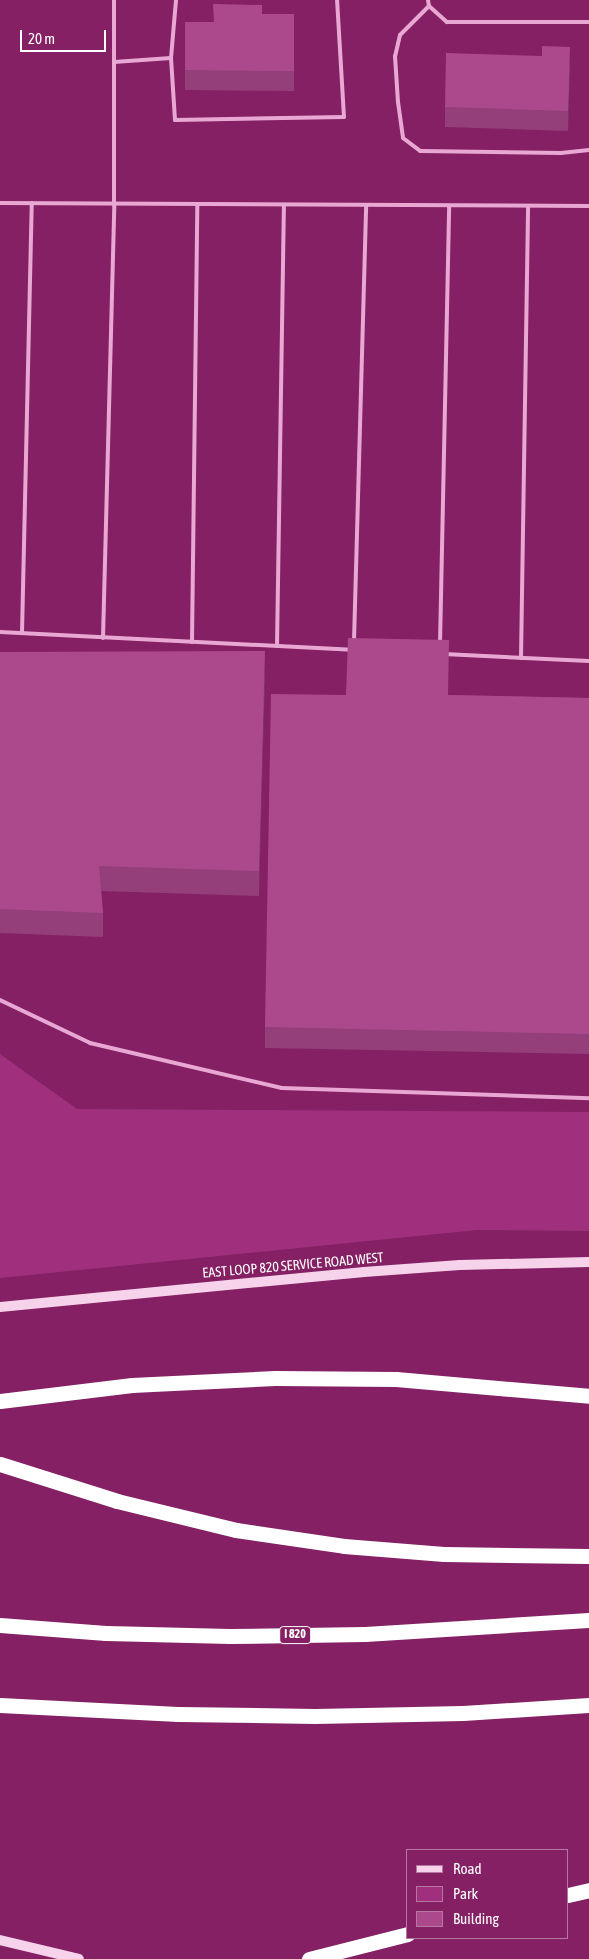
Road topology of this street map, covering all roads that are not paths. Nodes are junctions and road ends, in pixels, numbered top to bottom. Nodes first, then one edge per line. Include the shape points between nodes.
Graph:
1 (114, 0) edge
2 (176, 0) edge
3 (337, 0) edge
4 (428, 0) edge
5 (429, 6) junction
6 (589, 22) edge
7 (172, 58) junction
8 (114, 62) junction
9 (589, 150) edge
10 (0, 202) edge
11 (32, 203) junction
12 (114, 205) junction
13 (197, 205) junction
14 (284, 205) junction
15 (366, 206) junction
16 (448, 206) junction
17 (528, 206) junction
18 (589, 206) edge
19 (0, 632) edge
20 (22, 633) junction
21 (103, 638) junction
22 (192, 642) junction
23 (277, 646) junction
24 (521, 658) junction
25 (589, 661) edge
26 (0, 1000) edge
27 (589, 1098) edge
28 (589, 1262) edge
29 (0, 1307) edge
30 (589, 1396) edge
31 (0, 1402) edge
32 (0, 1464) edge
33 (589, 1556) edge
34 (589, 1620) edge
35 (0, 1625) edge
36 (0, 1705) edge
37 (589, 1705) edge
38 (589, 1890) edge
39 (569, 1895) edge
40 (406, 1935) edge
41 (0, 1940) edge
42 (80, 1959) edge
43 (309, 1959) edge

1 - 8 lane
2 - 7 lane
3 - 7 lane via 344,117 175,120
4 - 5 lane
5 - 6 lane via 447,22
5 - 9 lane via 400,35 395,56 403,138 420,152 561,153
7 - 8 lane
8 - 12 lane
10 - 11 lane
11 - 12 lane
11 - 20 lane
12 - 13 lane
12 - 21 lane
13 - 14 lane
13 - 22 lane
14 - 15 lane
14 - 23 lane
15 - 16 lane
15 - 23 lane via 354,650
16 - 17 lane
16 - 24 lane via 440,654
17 - 18 lane
17 - 24 lane
19 - 20 lane
20 - 21 lane
21 - 22 lane
22 - 23 lane
24 - 25 lane
26 - 27 lane via 90,1044 282,1088
28 - 29 main road, EAST LOOP 820 SERVICE ROAD WEST via 460,1265 364,1272
30 - 31 highway via 396,1380 224,1379 132,1385
32 - 33 highway via 117,1501 236,1530 344,1546 444,1554
34 - 35 highway, I 820 via 365,1634 230,1636 106,1633
36 - 37 highway via 260,1716 463,1713
38 - 39 highway
40 - 43 highway
41 - 42 main road

